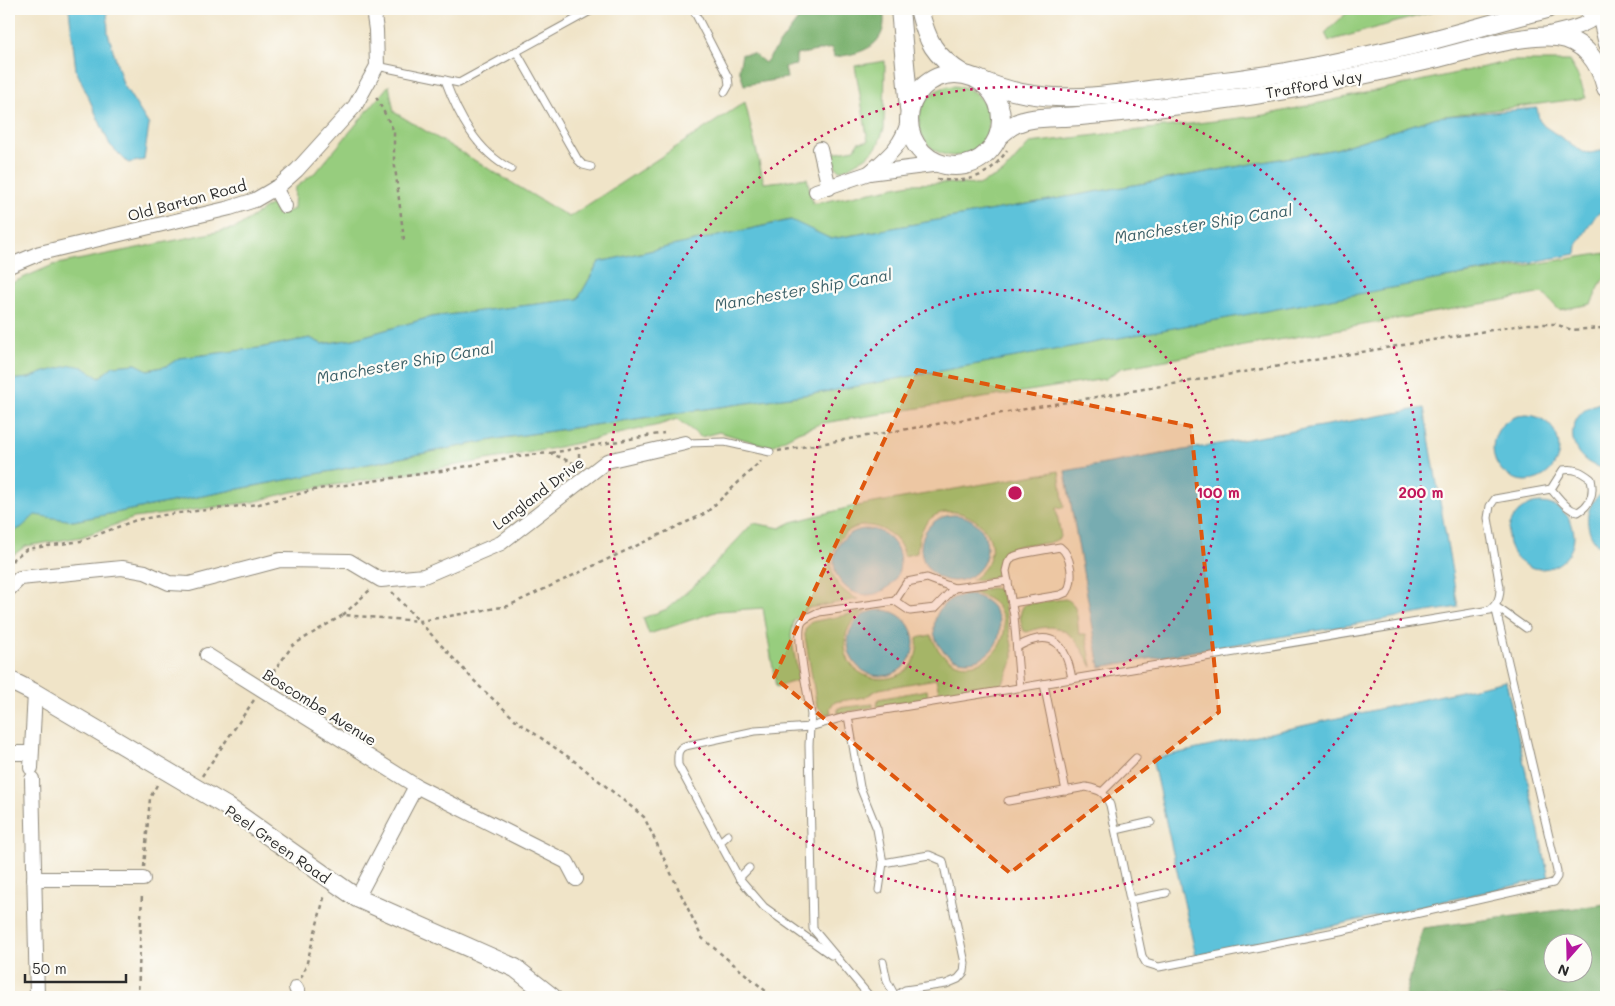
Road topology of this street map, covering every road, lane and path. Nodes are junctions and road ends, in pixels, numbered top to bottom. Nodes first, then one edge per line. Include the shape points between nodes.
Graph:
1 (373, 9) edge
2 (594, 9) edge
3 (693, 9) edge
4 (900, 9) edge
5 (919, 9) edge
6 (1547, 9) edge
7 (1598, 12) edge
8 (1539, 37) junction
9 (1606, 44) edge
10 (516, 51) junction
11 (377, 66) junction
12 (969, 76) junction
13 (445, 80) junction
14 (369, 82) junction
15 (1606, 88) edge
16 (725, 92) dead end
17 (909, 115) junction
18 (998, 137) junction
19 (820, 149) dead end
20 (940, 164) junction
21 (591, 167) dead end
22 (511, 169) dead end
23 (869, 173) junction
24 (276, 188) junction
25 (285, 206) dead end
26 (404, 240) dead end
27 (9, 266) edge
28 (1606, 329) edge
29 (666, 432) dead end
30 (685, 443) joint
31 (579, 448) junction
32 (770, 452) junction
33 (550, 453) junction
34 (579, 465) junction
35 (592, 473) junction
36 (1551, 489) junction
37 (9, 573) edge
38 (381, 580) junction
39 (1008, 581) junction
40 (954, 588) junction
41 (9, 589) edge
42 (895, 601) junction
43 (1012, 603) junction
44 (1495, 606) junction
45 (343, 615) junction
46 (420, 621) junction
47 (1526, 628) dead end
48 (1017, 647) junction
49 (207, 655) dead end
50 (1072, 679) junction
51 (9, 680) edge
52 (1044, 684) junction
53 (1020, 688) junction
54 (261, 689) junction
55 (35, 693) junction
56 (848, 716) junction
57 (810, 727) junction
58 (9, 752) edge
59 (32, 753) junction
60 (1136, 758) dead end
61 (416, 786) junction
62 (194, 788) junction
63 (1066, 791) junction
64 (1102, 792) junction
65 (1008, 801) dead end
66 (1151, 822) dead end
67 (1116, 830) junction
68 (728, 835) dead end
69 (720, 842) junction
70 (883, 863) junction
71 (749, 868) dead end
72 (740, 878) junction
73 (34, 879) junction
74 (143, 879) dead end
75 (329, 879) junction
76 (576, 879) dead end
77 (879, 890) dead end
78 (1166, 893) dead end
79 (357, 898) junction
80 (1131, 900) junction
81 (839, 960) junction
82 (883, 962) dead end
83 (298, 993) edge
84 (37, 997) edge
85 (552, 997) edge
86 (773, 997) edge
87 (870, 997) edge
88 (894, 997) edge

1 - 11 street
2 - 10 lane
3 - 16 lane via 728,77 729,85
4 - 17 street
5 - 12 street via 934,50 947,64
6 - 12 street, Trafford Way via 1407,46 1284,72 1212,82 1069,98 1018,94
7 - 8 street via 1579,26
7 - 9 street
8 - 15 street, Trafford Way via 1558,37 1586,49 1603,74
8 - 18 street, Trafford Way via 1279,92 1101,114 1038,117 1021,121
10 - 13 lane via 458,83
10 - 21 lane via 578,160
11 - 13 lane
11 - 14 street, Old Barton Road
12 - 17 street via 949,73 924,84 915,95
12 - 18 street via 987,86 996,97 1001,124
13 - 22 lane via 454,104 482,148
14 - 24 street, Old Barton Road via 354,106 297,170
14 - 26 path via 394,130 394,159
17 - 20 street via 911,136 918,148
17 - 23 street via 900,142
18 - 20 street via 981,158 968,164
19 - 23 street via 823,189
20 - 23 street
24 - 25 street
24 - 27 street, Old Barton Road via 230,208 182,216 40,253
28 - 32 path via 1572,330 1555,324 1528,324
29 - 31 path
30 - 32 lane via 725,442
30 - 35 street, Langland Drive via 607,461
31 - 33 path
31 - 34 path
32 - 46 path via 706,513 508,606
33 - 34 path
33 - 37 path via 318,489 259,504 136,520 81,541 27,549 13,559
34 - 35 path
35 - 38 street, Langland Drive via 502,543 424,576
36 - 36 lane via 1564,470 1571,469 1591,479 1593,490 1584,508 1578,512 1564,504
36 - 44 lane via 1495,499 1490,506 1488,518 1500,587 1500,598
38 - 41 street via 349,561 280,560 189,584 169,583 145,572 122,568 20,578
38 - 45 path
38 - 46 path
39 - 40 lane
39 - 43 lane
39 - 43 lane via 1006,571 1012,557 1060,547 1068,555 1072,582 1067,592
40 - 42 lane via 935,608 910,611
40 - 42 lane via 927,578 907,582
42 - 57 lane via 819,612 802,622 798,636 811,715
43 - 48 lane
44 - 47 lane
44 - 50 lane via 1490,610
44 - 80 lane via 1558,871 1553,883 1340,931 1158,967 1146,962 1142,956
45 - 46 path
45 - 54 path via 294,646
46 - 86 path via 480,687 518,722 577,763 644,817 702,938
48 - 50 lane via 1035,638 1056,642 1063,648
48 - 53 lane
49 - 54 street, Boscombe Avenue
50 - 52 lane
51 - 55 street, Peel Green Road
52 - 53 lane
52 - 63 lane
53 - 56 lane
54 - 61 street, Boscombe Avenue
54 - 62 path
55 - 59 street
55 - 62 street, Peel Green Road
56 - 57 lane
56 - 70 lane via 860,787 877,829
57 - 69 lane via 755,731 681,748 678,765
57 - 81 lane via 813,929
58 - 59 street
59 - 73 street
60 - 64 lane
61 - 76 street, Boscombe Avenue via 567,862
61 - 79 street
62 - 75 street, Peel Green Road via 226,806
63 - 64 lane via 1086,787
63 - 65 lane
64 - 67 lane via 1110,805
66 - 67 lane
67 - 80 lane
68 - 69 lane
69 - 72 lane
70 - 77 lane
70 - 88 lane via 929,855 943,861 965,964 958,979 905,990
71 - 72 lane
72 - 81 lane via 764,907
73 - 74 street
73 - 84 street
75 - 79 street, Peel Green Road
75 - 83 path
78 - 80 lane
79 - 85 street, Peel Green Road via 515,968
81 - 87 lane
82 - 88 lane

